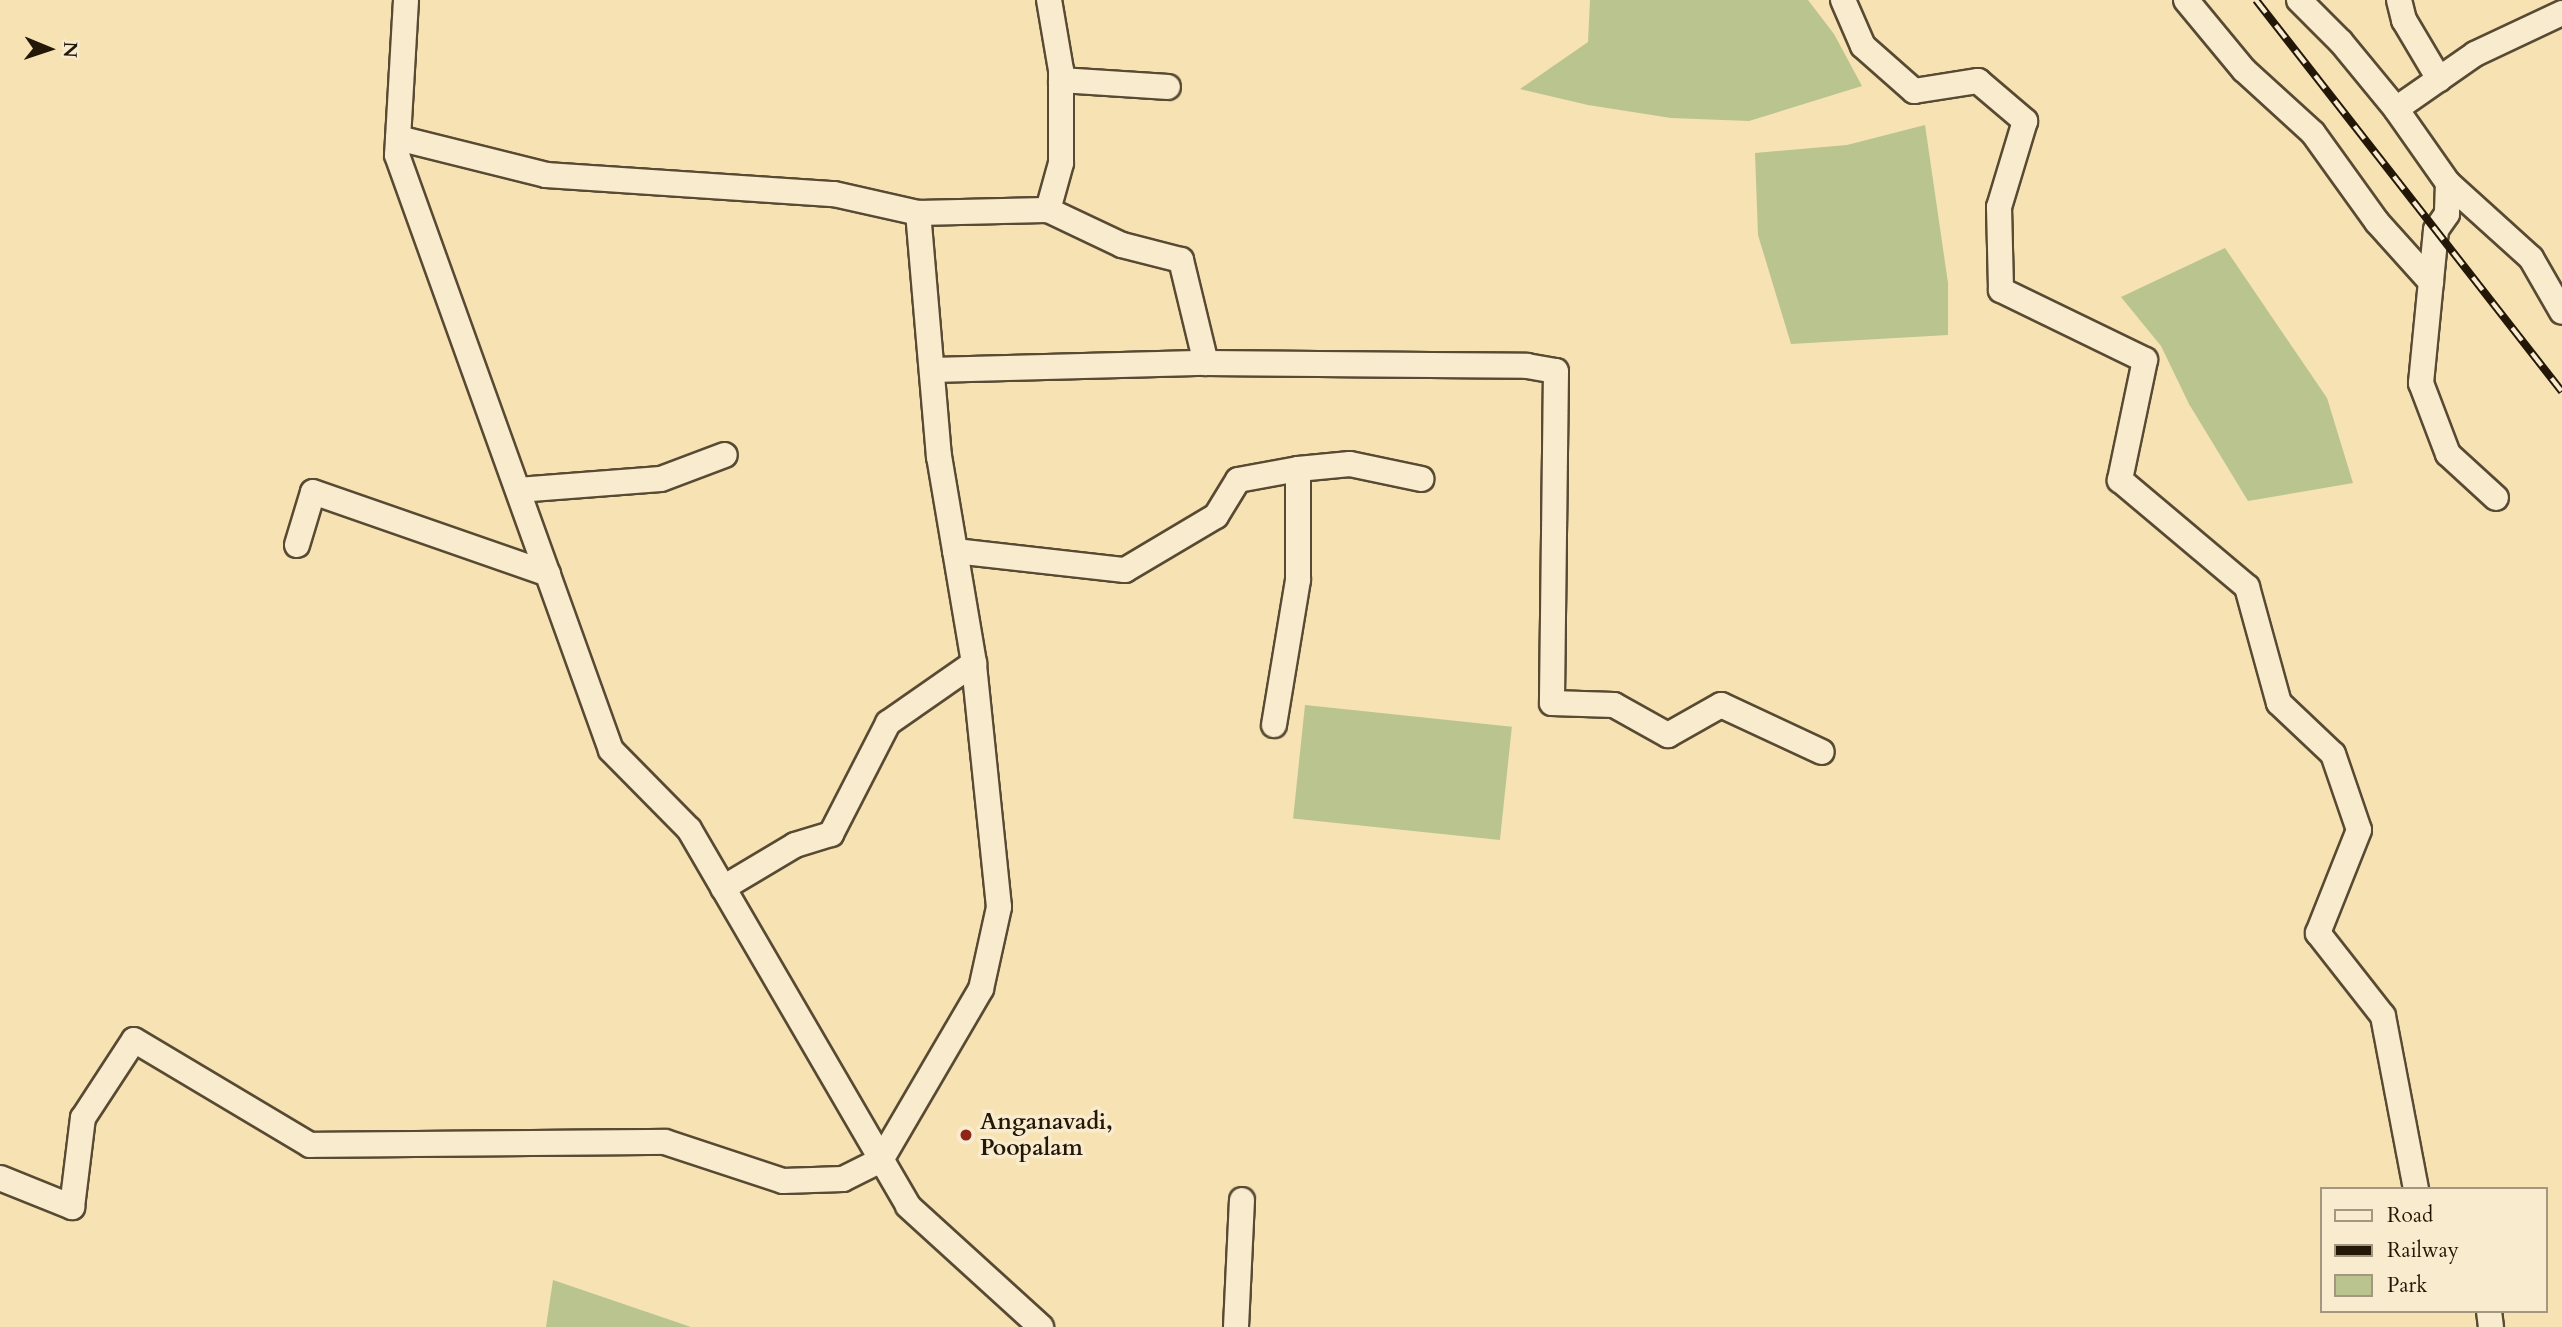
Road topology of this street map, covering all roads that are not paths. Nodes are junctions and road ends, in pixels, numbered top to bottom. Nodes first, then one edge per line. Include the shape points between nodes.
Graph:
1 (406, 0) edge
2 (1049, 0) edge
3 (1843, 0) edge
4 (2186, 0) edge
5 (2299, 0) edge
6 (2399, 0) edge
7 (2562, 13) edge
8 (2439, 79) junction
9 (1061, 80) junction
10 (1168, 87) dead end
11 (2396, 109) junction
12 (398, 138) junction
13 (2448, 183) junction
14 (1048, 210) junction
15 (918, 213) junction
16 (2431, 282) junction
17 (2562, 312) edge
18 (1206, 362) junction
19 (932, 370) junction
20 (725, 455) dead end
21 (1297, 469) junction
22 (1421, 479) dead end
23 (518, 490) junction
24 (2496, 498) dead end
25 (297, 545) dead end
26 (955, 551) junction
27 (548, 574) junction
28 (974, 663) junction
29 (1274, 725) dead end
30 (1822, 752) dead end
31 (723, 888) junction
32 (881, 1160) junction
33 (0, 1178) edge
34 (2416, 1187) edge
35 (1242, 1200) dead end
36 (1041, 1327) edge
37 (1236, 1327) edge

1 - 12 street
2 - 9 street
3 - 34 street via 1863,46 1914,91 1978,81 2025,121 1999,207 2001,290 2145,360 2120,481 2247,587 2279,703 2333,754 2359,830 2318,933 2383,1016
4 - 16 street via 2245,69 2313,133 2377,222
5 - 11 street
6 - 8 street via 2404,20
7 - 8 street via 2475,54
8 - 11 street
9 - 10 street
9 - 14 street via 1061,163
11 - 13 street
12 - 15 street via 545,175 834,194
12 - 23 street via 397,155
13 - 16 street via 2446,214 2436,230
13 - 17 street via 2531,258
14 - 15 street
14 - 18 street via 1122,246 1181,260
15 - 19 street
16 - 24 street via 2421,383 2448,454
18 - 19 street
18 - 30 street via 1527,366 1556,371 1552,704 1614,705 1668,735 1721,705
19 - 26 street via 939,457
20 - 23 street via 661,479
21 - 22 street via 1350,464
21 - 26 street via 1238,480 1216,516 1125,570
21 - 29 street via 1298,580
23 - 27 street
25 - 27 street via 313,492
26 - 28 street
27 - 31 street via 611,750 689,829
28 - 31 street via 888,723 831,834 795,845
28 - 32 street via 999,907 981,989
31 - 32 street
32 - 33 street via 843,1179 783,1181 665,1142 310,1145 134,1040 83,1118 72,1207
32 - 36 street via 908,1206
35 - 37 street

